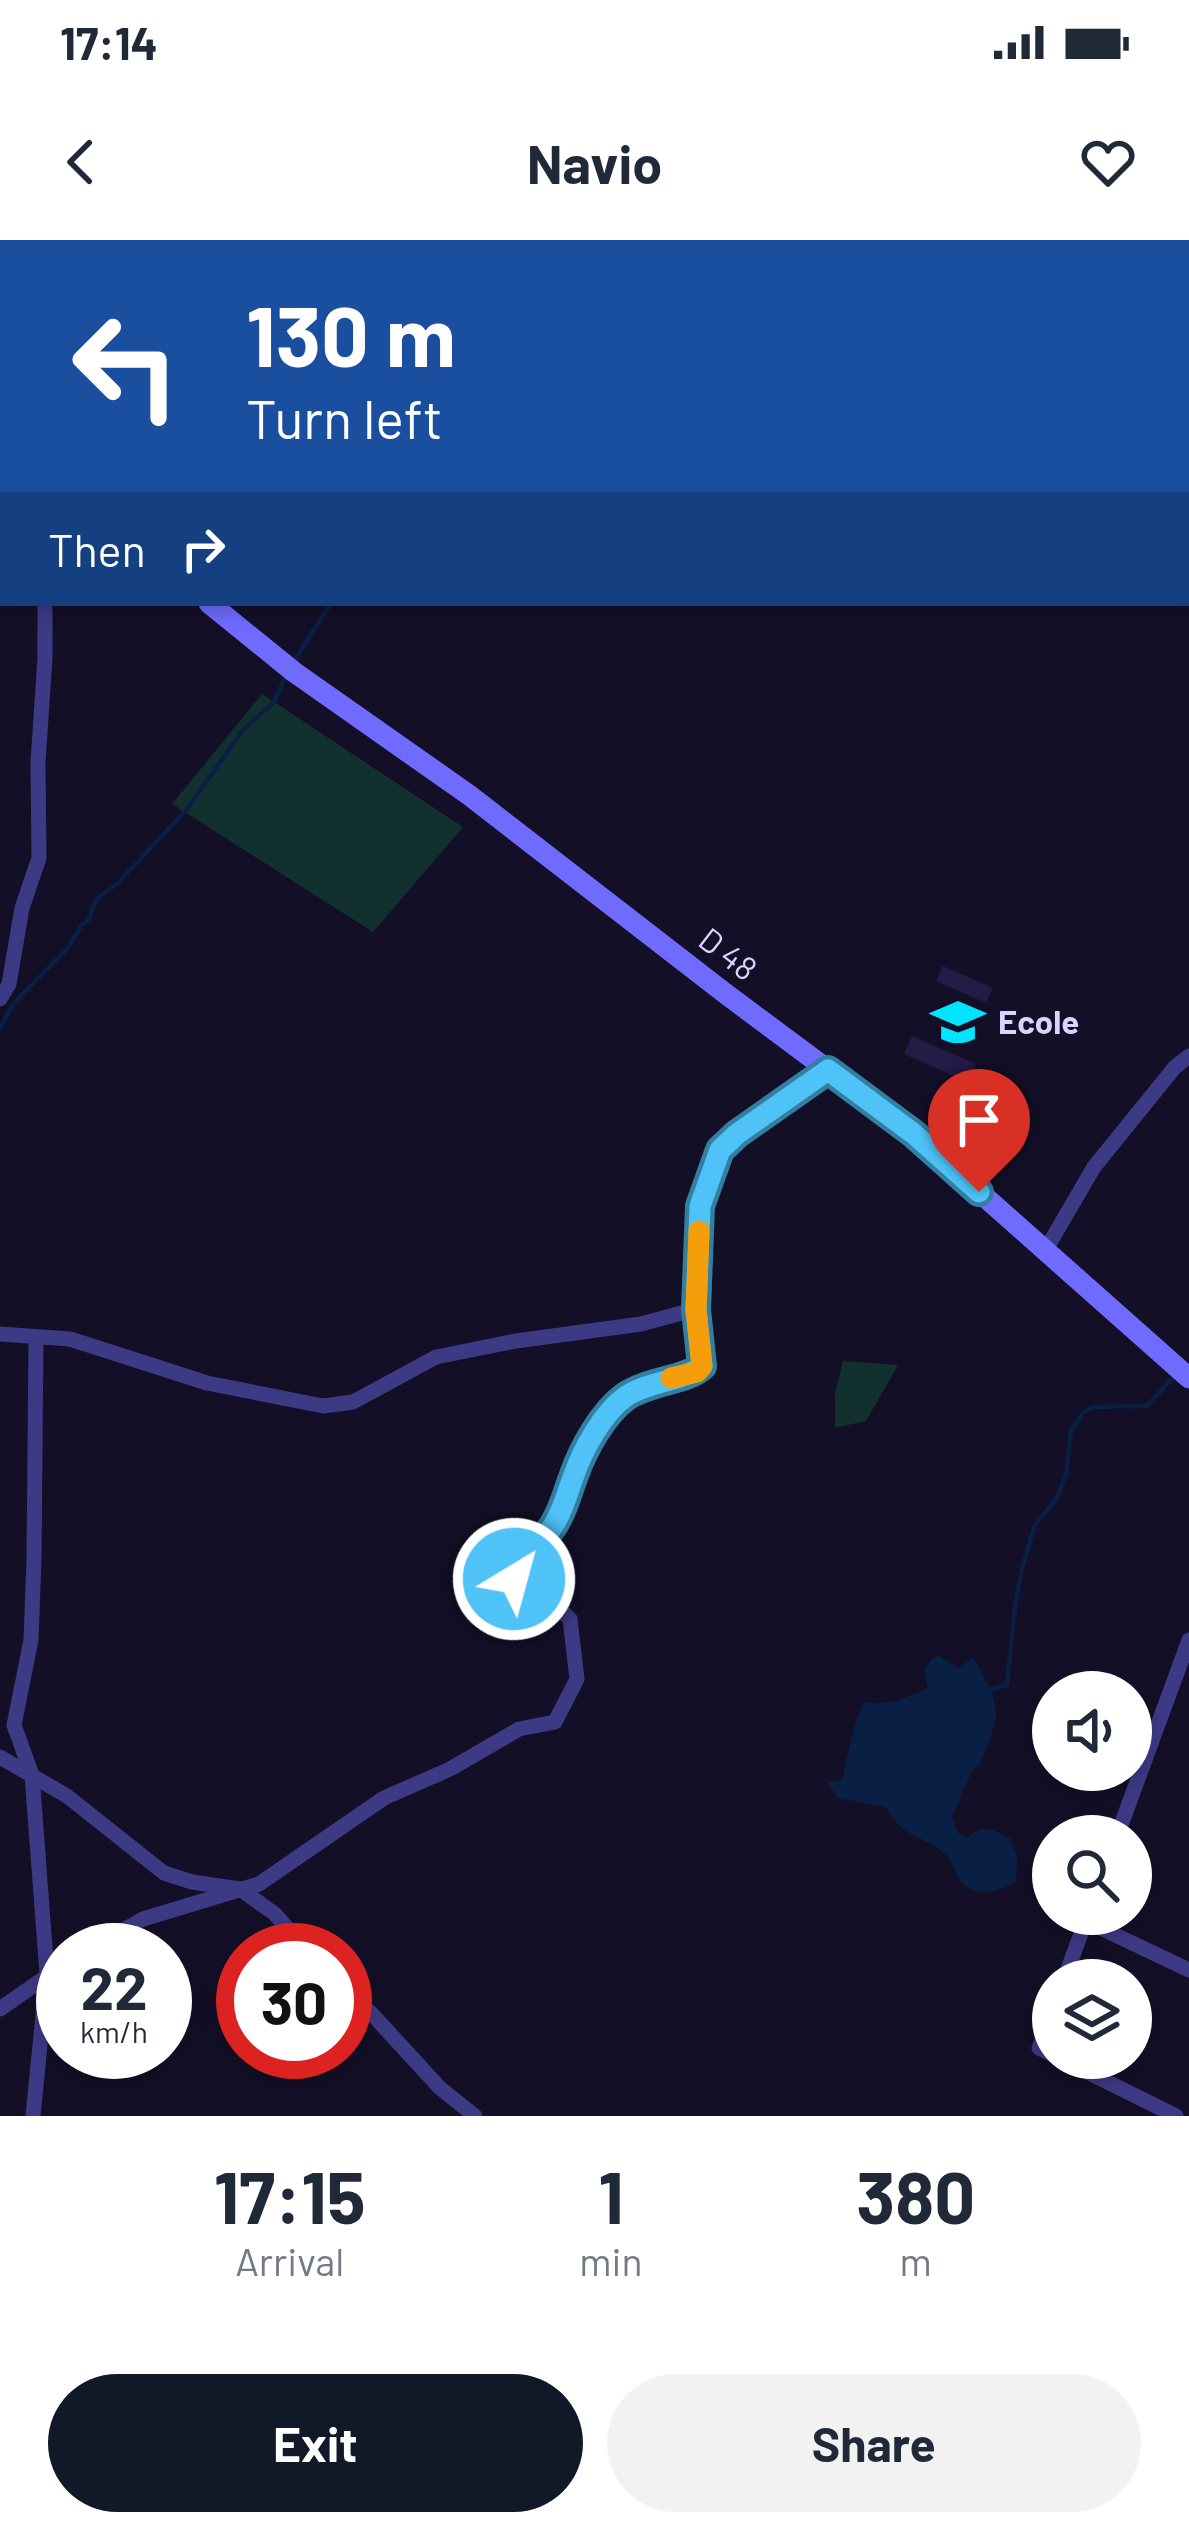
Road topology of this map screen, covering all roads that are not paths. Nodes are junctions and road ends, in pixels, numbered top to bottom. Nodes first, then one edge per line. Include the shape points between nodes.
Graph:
1 (45, 606) edge
2 (213, 606) edge
3 (0, 999) edge
4 (1189, 1056) edge
5 (828, 1070) junction
6 (1045, 1251) junction
7 (696, 1310) junction
8 (0, 1334) edge
9 (36, 1337) junction
10 (1189, 1378) edge
11 (1188, 1646) edge
12 (0, 1757) edge
13 (32, 1775) junction
14 (1125, 1815) edge
15 (240, 1889) junction
16 (43, 1923) edge
17 (136, 1923) edge
18 (282, 1923) edge
19 (1122, 1935) edge
20 (1189, 1970) edge
21 (36, 1982) edge
22 (0, 2009) edge
23 (372, 2014) edge
24 (37, 2079) edge
25 (1102, 2079) edge
26 (33, 2116) edge
27 (475, 2116) edge
28 (1176, 2116) edge

1 - 3 street via 39,858
2 - 5 street, D 48
4 - 6 street via 1094,1167
5 - 6 street, D 48
5 - 7 street via 720,1150 700,1206
6 - 10 street, D 48
7 - 9 street via 436,1357 353,1402 323,1406 207,1383 70,1339
7 - 15 street via 702,1366 616,1404 574,1472 565,1508 514,1579 570,1619 578,1679 556,1722 519,1729 384,1798
8 - 9 street
9 - 13 street via 31,1640 14,1725
11 - 14 street
12 - 13 street
13 - 15 street via 164,1873
13 - 16 street
15 - 17 street
15 - 18 street
19 - 20 street
21 - 22 street
23 - 27 street
24 - 26 street
25 - 28 street

